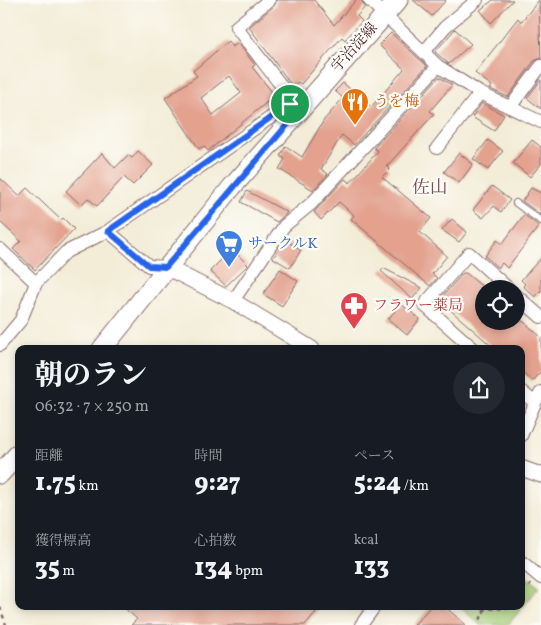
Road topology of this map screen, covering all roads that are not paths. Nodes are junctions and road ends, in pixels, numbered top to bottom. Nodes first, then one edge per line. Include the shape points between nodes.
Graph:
1 (269, 0) edge
2 (369, 0) edge
3 (398, 0) edge
4 (477, 0) edge
5 (384, 16) junction
6 (424, 52) junction
7 (438, 66) junction
8 (541, 66) edge
9 (480, 93) junction
10 (511, 106) junction
11 (294, 108) junction
12 (541, 122) edge
13 (437, 148) dead end
14 (516, 203) dead end
15 (541, 221) edge
16 (108, 231) junction
17 (0, 249) edge
18 (166, 267) junction
19 (499, 280) edge
20 (36, 283) junction
21 (31, 296) junction
22 (233, 301) junction
23 (525, 303) edge
24 (541, 317) edge
25 (0, 333) edge
26 (0, 345) edge
27 (105, 345) edge
28 (305, 345) edge
29 (469, 345) edge
30 (525, 392) edge
31 (538, 397) edge
32 (525, 427) edge
33 (15, 457) edge
34 (525, 469) edge
35 (1, 473) edge
36 (541, 475) edge
37 (525, 567) edge
38 (536, 582) edge
39 (372, 610) edge
40 (361, 625) edge

1 - 11 street via 236,27 290,98
2 - 5 street
3 - 5 main road, 宇治淀線
4 - 6 street via 445,27
5 - 6 street
5 - 11 main road, 宇治淀線
6 - 7 street
7 - 9 street
7 - 22 street via 312,202 284,226
8 - 10 street
9 - 10 street
9 - 13 street
10 - 12 street
11 - 16 street
11 - 18 main road, 宇治淀線
14 - 15 lane
16 - 18 street via 149,266
16 - 20 street via 66,252
17 - 20 street
18 - 22 street
18 - 27 main road, 宇治淀線
19 - 29 street via 468,253 424,305
20 - 21 street
21 - 25 street
21 - 26 street via 21,320
22 - 28 street
23 - 24 street
30 - 31 street
31 - 32 street
33 - 35 main road
34 - 36 street
37 - 38 street
39 - 40 street

